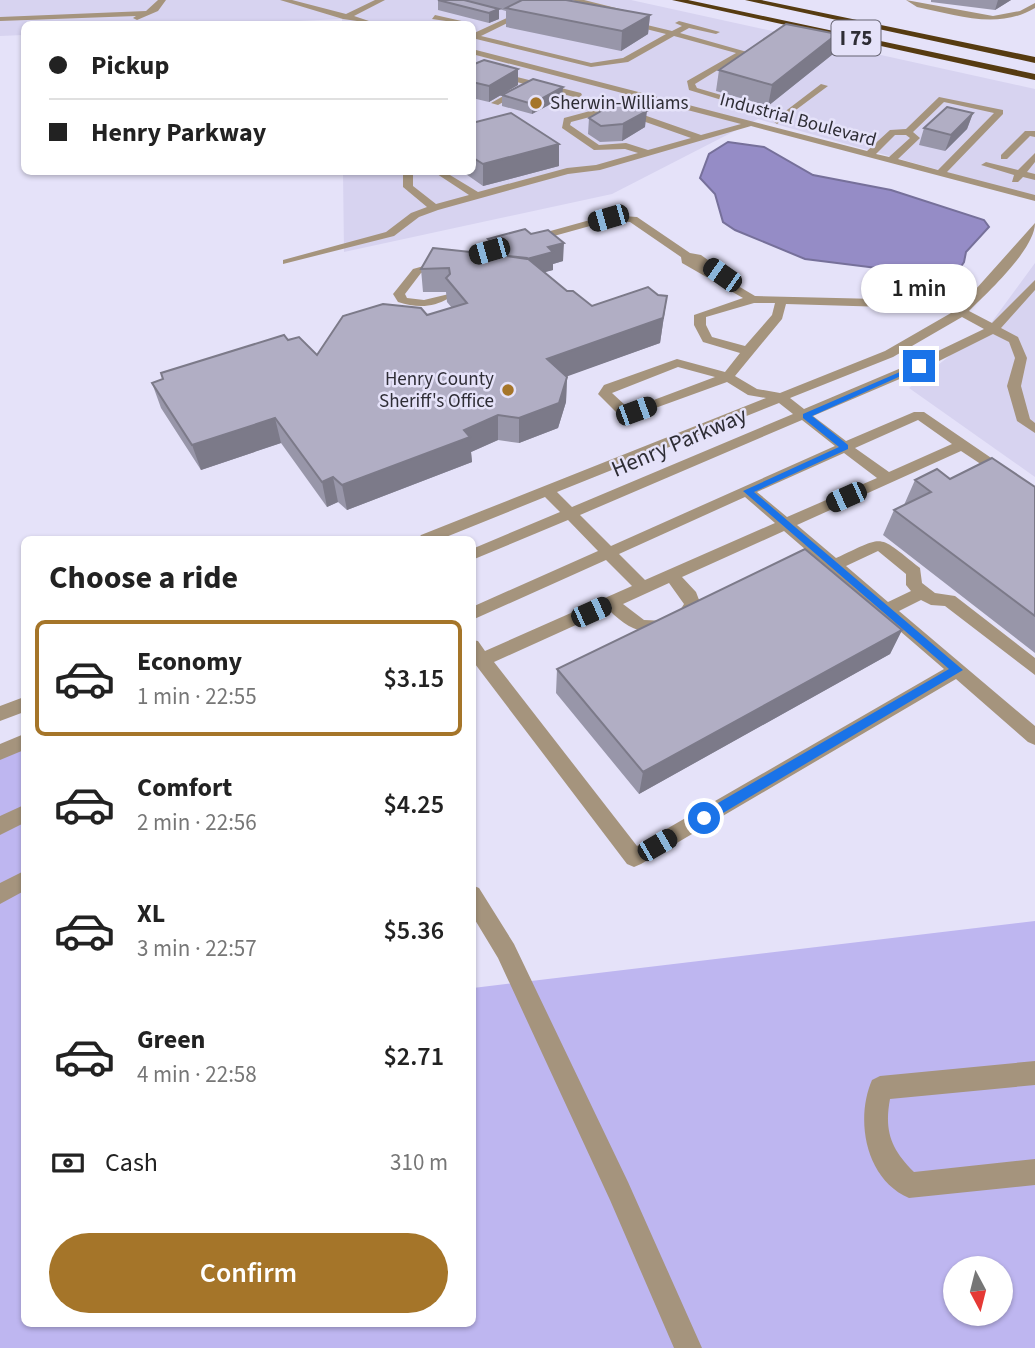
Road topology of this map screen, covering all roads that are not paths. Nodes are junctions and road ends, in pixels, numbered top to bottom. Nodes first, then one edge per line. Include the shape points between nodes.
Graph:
1 (162, 0) edge
2 (284, 0) edge
3 (381, 0) edge
4 (543, 0) edge
5 (575, 0) edge
6 (676, 0) edge
7 (720, 0) edge
8 (749, 0) edge
9 (910, 0) edge
10 (334, 5) dead end
11 (1035, 5) edge
12 (563, 7) edge
13 (324, 11) junction
14 (148, 13) junction
15 (638, 14) edge
16 (109, 15) junction
17 (501, 15) edge
18 (346, 17) junction
19 (435, 17) dead end
20 (513, 18) junction
21 (0, 19) edge
22 (664, 20) dead end
23 (106, 21) edge
24 (135, 21) edge
25 (363, 21) edge
26 (451, 21) edge
27 (21, 26) edge
28 (689, 26) junction
29 (0, 27) edge
30 (476, 32) edge
31 (716, 32) dead end
32 (476, 34) edge
33 (672, 35) junction
34 (530, 51) junction
35 (476, 52) edge
36 (508, 60) junction
37 (1035, 60) edge
38 (591, 65) junction
39 (1035, 66) edge
40 (554, 73) junction
41 (567, 76) junction
42 (1035, 77) edge
43 (534, 83) junction
44 (824, 86) dead end
45 (578, 95) dead end
46 (729, 102) junction
47 (495, 103) dead end
48 (712, 115) junction
49 (785, 116) junction
50 (747, 125) junction
51 (766, 130) junction
52 (908, 132) junction
53 (1035, 134) edge
54 (702, 139) junction
55 (883, 142) junction
56 (905, 147) junction
57 (649, 154) junction
58 (868, 156) junction
59 (1035, 156) edge
60 (1004, 157) dead end
61 (890, 161) junction
62 (565, 163) dead end
63 (986, 165) dead end
64 (576, 170) junction
65 (939, 174) junction
66 (1020, 174) junction
67 (408, 175) edge
68 (444, 175) edge
69 (1035, 177) edge
70 (1007, 191) junction
71 (477, 196) junction
72 (1035, 198) edge
73 (435, 208) junction
74 (1035, 226) edge
75 (465, 258) junction
76 (287, 262) dead end
77 (458, 273) edge
78 (1035, 283) edge
79 (445, 296) edge
80 (753, 299) junction
81 (781, 300) junction
82 (962, 312) junction
83 (993, 329) junction
84 (748, 351) junction
85 (728, 377) junction
86 (780, 397) junction
87 (806, 416) junction
88 (1035, 429) edge
89 (962, 445) junction
90 (845, 447) junction
91 (887, 478) junction
92 (547, 490) junction
93 (747, 491) junction
94 (1035, 495) edge
95 (570, 514) junction
96 (785, 525) junction
97 (433, 536) edge
98 (610, 552) junction
99 (476, 553) edge
100 (833, 566) junction
101 (673, 577) junction
102 (643, 588) junction
103 (923, 592) junction
104 (612, 602) junction
105 (886, 610) junction
106 (476, 612) edge
107 (685, 615) edge
108 (662, 625) edge
109 (477, 653) edge
110 (1035, 668) edge
111 (957, 670) junction
112 (21, 705) edge
113 (0, 714) edge
114 (1035, 737) edge
115 (21, 743) edge
116 (0, 752) edge
117 (21, 815) edge
118 (0, 825) edge
119 (21, 882) edge
120 (0, 894) edge
121 (476, 902) edge
122 (1034, 1075) edge
123 (1035, 1172) edge
124 (688, 1348) edge

1 - 14 street
2 - 13 street
3 - 18 street
4 - 20 street via 548,1
5 - 15 street
6 - 42 highway, I 75
7 - 39 highway
8 - 37 highway, I 75
9 - 11 street via 991,18 1016,17
10 - 13 street
12 - 33 street
13 - 18 street
14 - 16 street
14 - 24 street
16 - 21 street
16 - 23 street
17 - 20 street
18 - 25 street
19 - 26 street
20 - 30 street
22 - 28 street
27 - 29 street
28 - 31 street
28 - 33 street
32 - 34 street
33 - 38 street via 625,60
33 - 46 street via 743,52 690,83 693,90
34 - 36 street
34 - 38 street
35 - 36 street, Industrial Boulevard
36 - 40 street, Industrial Boulevard
36 - 43 street via 490,71
38 - 41 street
40 - 41 street, Industrial Boulevard
40 - 43 street
41 - 48 street, Industrial Boulevard
43 - 45 street
43 - 47 street
44 - 49 street
46 - 48 street
46 - 49 street
48 - 50 street, Industrial Boulevard
49 - 51 street
50 - 51 street, Industrial Boulevard
50 - 54 street
51 - 58 street, Industrial Boulevard
52 - 55 street via 893,132
52 - 56 street via 915,138
52 - 65 street via 942,99 1000,112
53 - 60 street via 1028,132
54 - 57 street
54 - 57 street via 621,110 605,110 567,121 565,126 597,148 626,146
55 - 56 street
55 - 58 street
56 - 61 street
57 - 64 street
58 - 61 street, Industrial Boulevard
59 - 66 street
61 - 65 street, Industrial Boulevard
62 - 64 street
63 - 66 street
64 - 71 street
65 - 70 street, Industrial Boulevard
66 - 69 street
66 - 70 street
67 - 73 street via 408,187
68 - 71 street
70 - 72 street, Industrial Boulevard
71 - 73 street
73 - 76 street via 415,215 390,234
74 - 82 street, Henry Parkway
75 - 77 street
75 - 79 street via 417,271 398,294 414,304 432,304
75 - 80 street via 621,217 633,219 687,256 697,257
78 - 83 street, Henry Parkway
80 - 81 street
80 - 84 street via 700,315 707,339
81 - 82 street via 920,304
81 - 84 street via 778,316
82 - 83 street
82 - 86 street, Henry Parkway via 889,354
83 - 87 street, Henry Parkway
83 - 88 street via 1014,340 1021,358 1014,386 1024,421
84 - 85 street
85 - 85 street via 677,363 609,388 605,394 622,410 636,411
85 - 86 street via 753,392
86 - 87 street
86 - 92 street, Henry Parkway
87 - 90 street
87 - 95 street, Henry Parkway
89 - 90 street via 919,415
89 - 91 street
89 - 94 street
90 - 91 street
90 - 93 street
91 - 96 street
92 - 95 street
92 - 97 street, Henry Parkway
93 - 96 street
93 - 98 street
95 - 98 street
95 - 99 street, Henry Parkway
96 - 100 street
96 - 101 street
98 - 102 street
98 - 106 street
100 - 103 street via 880,544 914,572 914,585
100 - 105 street
101 - 102 street
101 - 107 street via 693,605
102 - 104 street
103 - 105 street
103 - 110 street via 931,599 950,600
104 - 108 street via 634,623 650,629
104 - 109 street
105 - 111 street
109 - 111 street via 634,858
111 - 114 street
112 - 113 street
115 - 116 street
117 - 118 street
119 - 120 street
121 - 124 street via 506,951
122 - 123 street via 880,1088 874,1120 885,1161 909,1185

